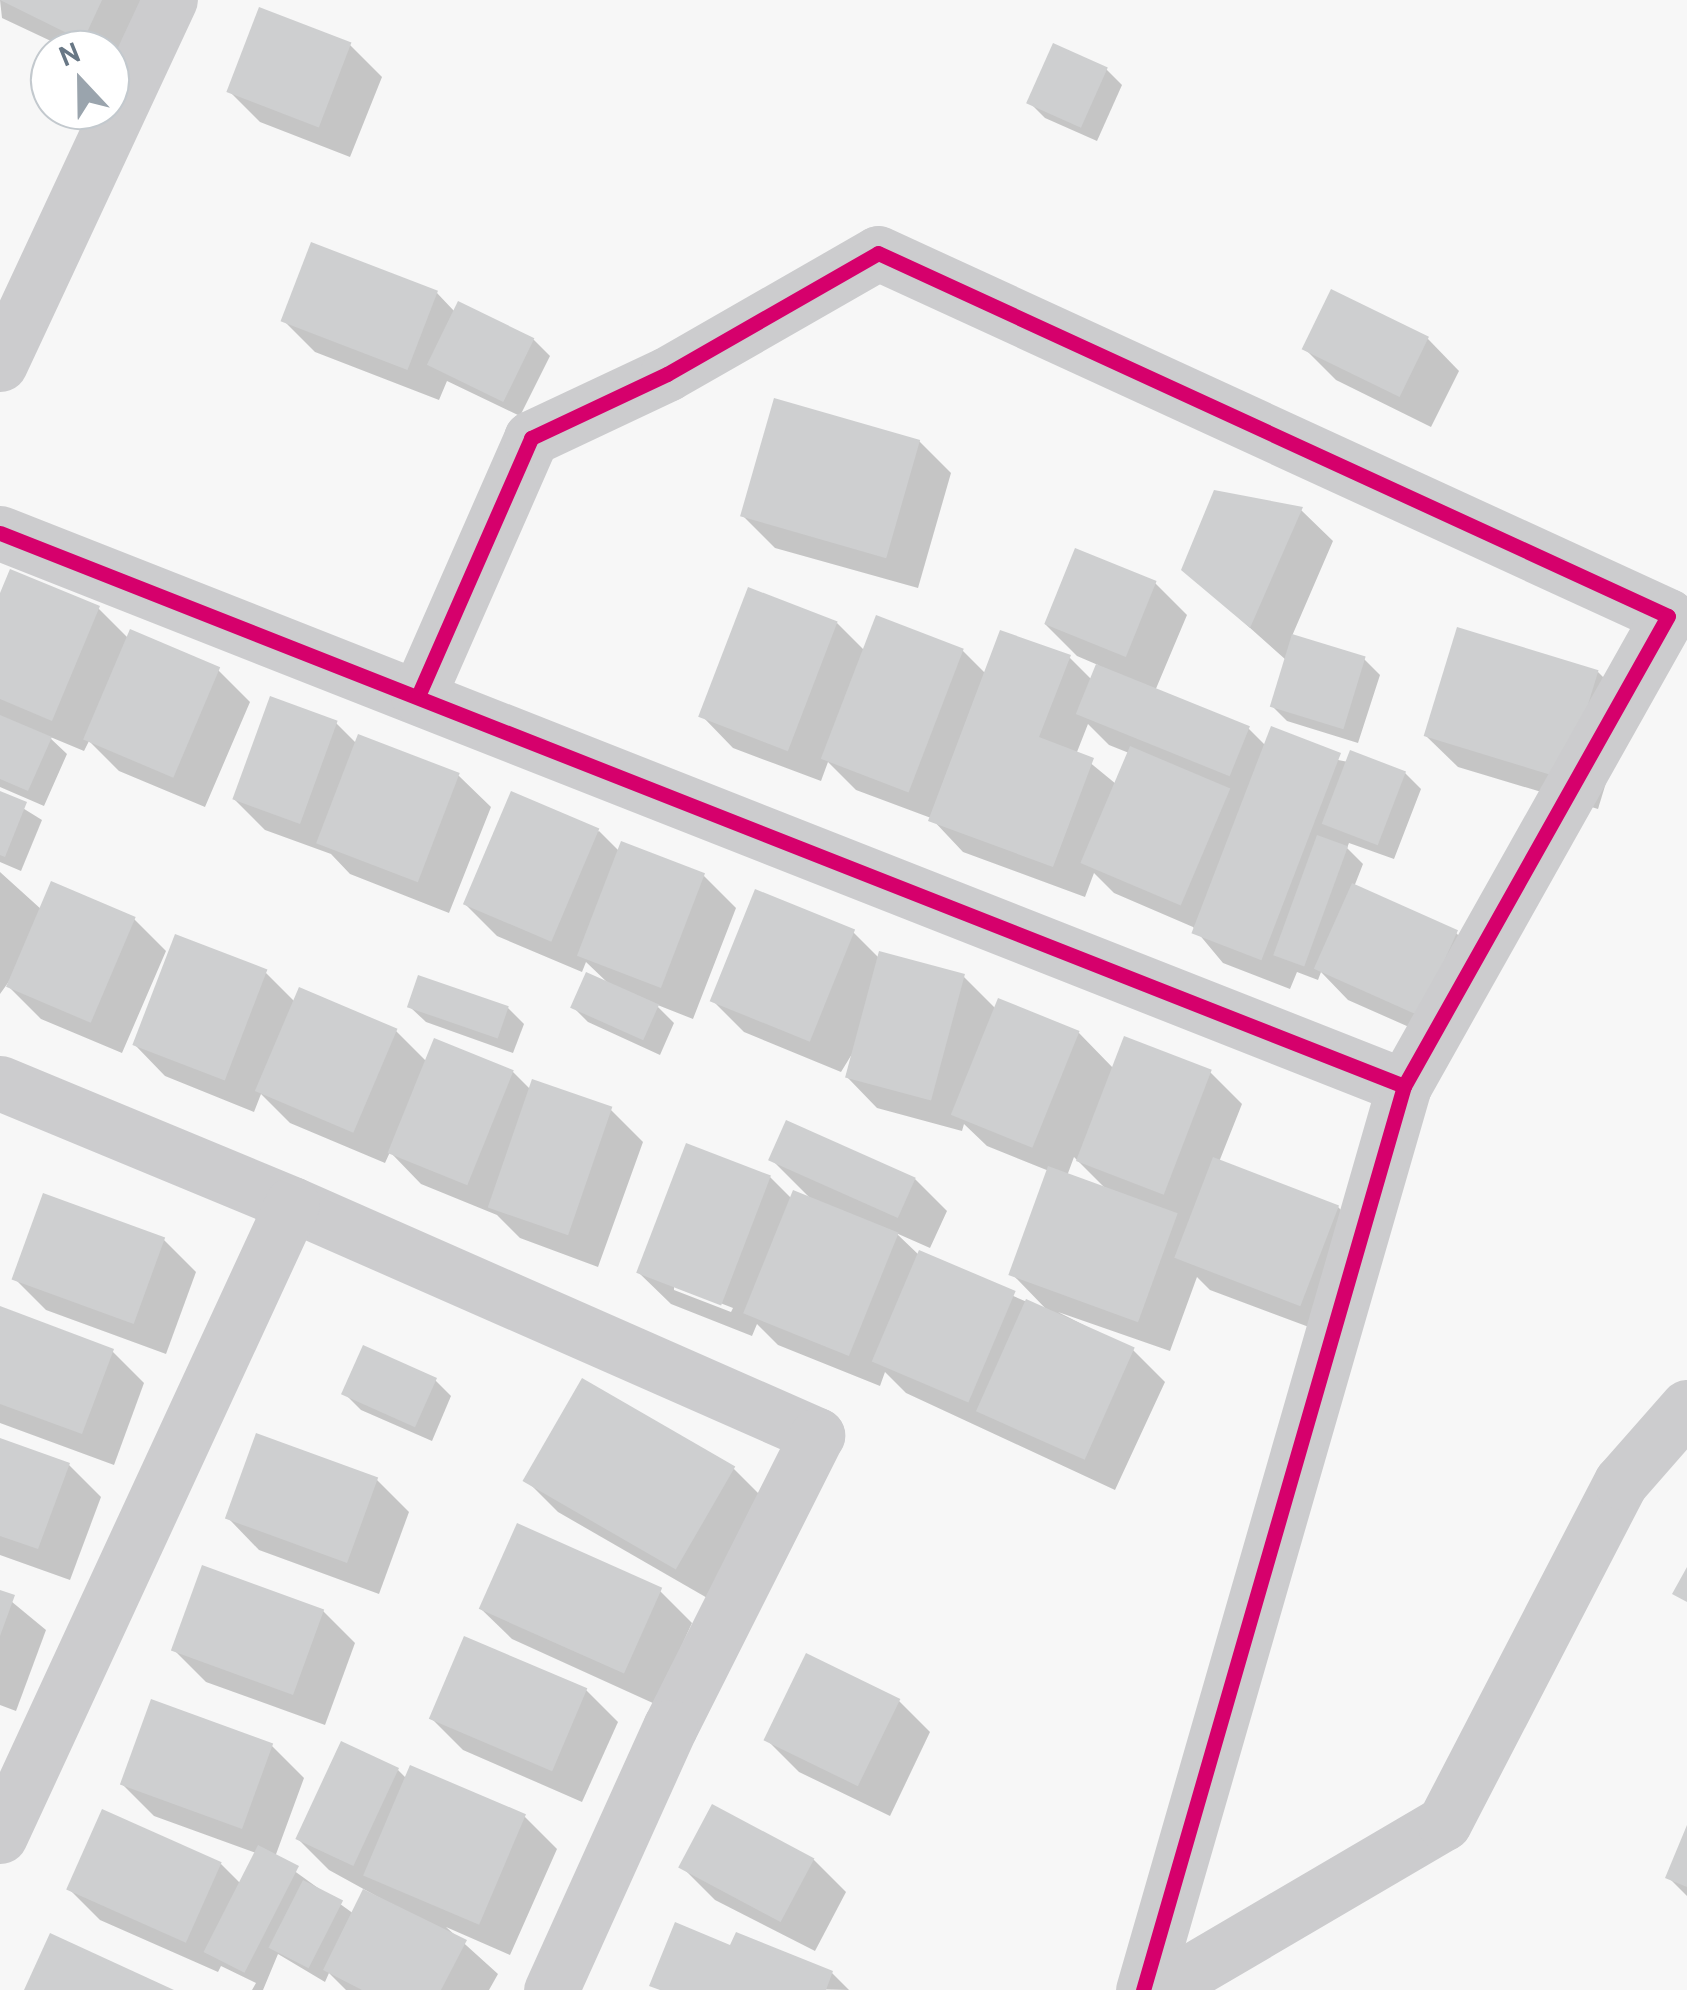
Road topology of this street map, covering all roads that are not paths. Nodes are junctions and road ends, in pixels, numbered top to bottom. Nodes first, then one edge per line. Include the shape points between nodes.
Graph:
1 (170, 0) edge
2 (0, 364) edge
3 (4, 525) edge
4 (418, 696) junction
5 (0, 1083) edge
6 (1404, 1086) junction
7 (292, 1204) junction
8 (1687, 1407) edge
9 (0, 1836) edge
10 (551, 1990) edge
11 (1143, 1990) edge
12 (1159, 1990) edge

1 - 2 street
3 - 4 street
4 - 6 street
4 - 6 street via 531,438 667,374 878,253 1668,616
5 - 7 street
6 - 11 street
7 - 9 street
7 - 10 street via 817,1435 670,1726
8 - 12 street via 1621,1482 1444,1823

